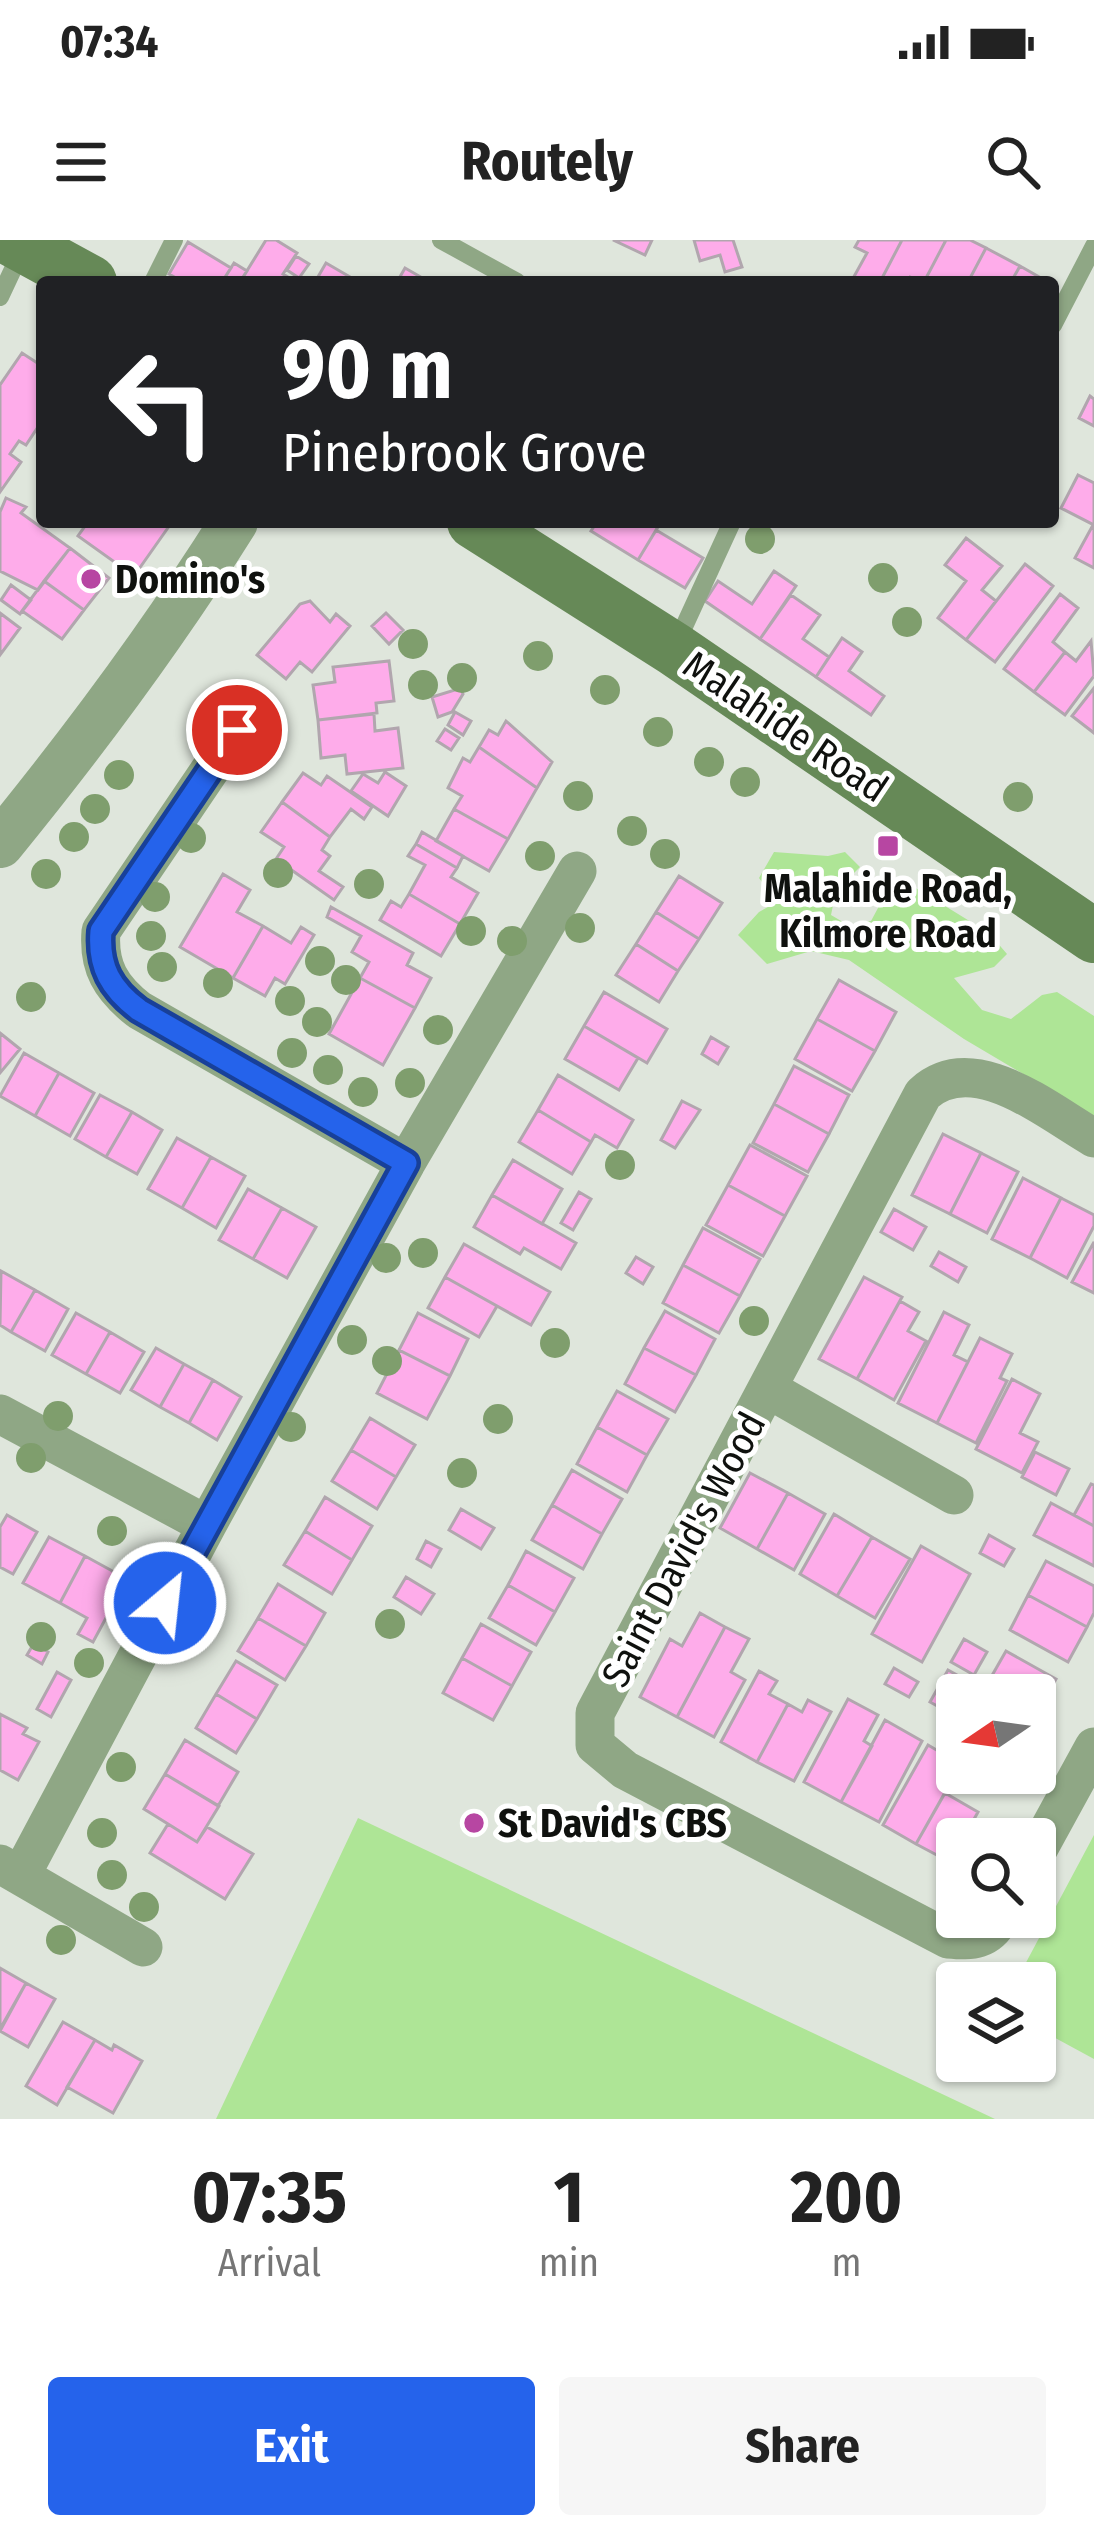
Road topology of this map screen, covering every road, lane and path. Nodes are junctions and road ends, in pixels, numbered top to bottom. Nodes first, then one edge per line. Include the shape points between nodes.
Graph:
1 (174, 240) edge
2 (441, 240) edge
3 (19, 243) edge
4 (1094, 246) edge
5 (79, 276) edge
6 (156, 276) edge
7 (506, 276) edge
8 (0, 298) edge
9 (1059, 313) edge
10 (230, 528) edge
11 (483, 528) edge
12 (729, 528) edge
13 (674, 649) junction
14 (237, 730) dead end
15 (0, 844) edge
16 (577, 871) dead end
17 (1094, 936) edge
18 (1094, 1138) edge
19 (406, 1163) junction
20 (768, 1389) junction
21 (0, 1414) edge
22 (954, 1495) dead end
23 (207, 1525) junction
24 (1094, 1747) edge
25 (1055, 1818) edge
26 (10, 1869) edge
27 (936, 1933) edge
28 (946, 1938) edge
29 (980, 1938) edge
30 (143, 1946) dead end

1 - 6 lane
2 - 7 lane
3 - 5 main road
3 - 8 lane
4 - 9 lane
10 - 15 street via 87,738
11 - 13 main road, Malahide Road
12 - 13 lane
13 - 17 main road, Malahide Road
14 - 19 street via 101,931 103,967 139,1010
16 - 19 street
18 - 20 street, Saint David's Wood via 998,1083 937,1081 911,1112
19 - 23 street
20 - 22 street, Saint David's Wood
20 - 27 street, Saint David's Wood via 595,1713 595,1745 626,1770
21 - 23 street
23 - 26 street
24 - 25 street
26 - 30 street
28 - 29 street, Saint David's Wood

